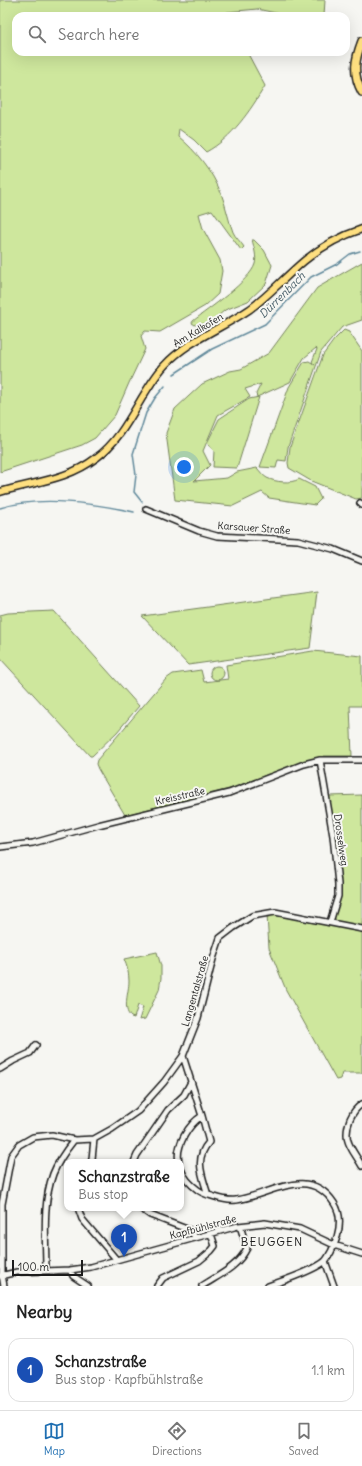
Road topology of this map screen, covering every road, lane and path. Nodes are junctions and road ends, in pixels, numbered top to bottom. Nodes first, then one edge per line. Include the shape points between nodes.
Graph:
1 (362, 41) edge
2 (362, 92) edge
3 (362, 229) edge
4 (0, 492) edge
5 (146, 509) dead end
6 (362, 561) edge
7 (320, 760) junction
8 (362, 760) edge
9 (0, 847) edge
10 (330, 922) junction
11 (362, 929) edge
12 (36, 1045) dead end
13 (183, 1056) junction
14 (0, 1069) edge
15 (191, 1082) junction
16 (362, 1104) edge
17 (202, 1116) junction
18 (94, 1139) junction
19 (74, 1140) junction
20 (92, 1159) edge
21 (135, 1159) edge
22 (179, 1159) edge
23 (362, 1166) edge
24 (184, 1175) edge
25 (208, 1195) junction
26 (79, 1211) edge
27 (144, 1211) edge
28 (240, 1226) junction
29 (211, 1234) junction
30 (195, 1238) junction
31 (1, 1244) edge
32 (334, 1245) junction
33 (362, 1254) edge
34 (116, 1259) junction
35 (326, 1261) junction
36 (70, 1270) junction
37 (46, 1271) junction
38 (1, 1275) edge
39 (4, 1286) edge
40 (88, 1286) edge
41 (157, 1286) edge
42 (202, 1286) edge
43 (268, 1286) edge
44 (334, 1286) edge

1 - 2 highway via 354,64 355,77
3 - 4 main road, Am Kalkofen via 332,242 314,254 258,303 173,357 154,378 121,431 98,458 52,480
5 - 6 street, Karsauer Straße via 217,536 298,540 333,549
7 - 8 street, Kreisstraße
7 - 9 street, Kreisstraße via 229,793 98,825 33,844
7 - 10 street, Drosselweg via 338,884 338,896
10 - 11 street, Langentalstraße
10 - 13 street, Langentalstraße via 275,912 252,916 220,938 198,1018
12 - 14 street via 30,1053
13 - 15 street
13 - 18 street, Langentalstraße via 138,1111
15 - 17 street
15 - 21 street via 184,1095 168,1110
16 - 23 street via 353,1112 346,1133 349,1146
17 - 22 street via 185,1134 180,1146
17 - 25 street via 209,1142 203,1149 200,1159
18 - 19 street, Langentalstraße
18 - 20 street
19 - 31 street, Langentalstraße via 52,1135 33,1137 19,1145 11,1156 2,1204
19 - 37 street via 53,1174 46,1207
24 - 25 street via 200,1192
25 - 32 street via 234,1200 252,1197 275,1188 308,1184 327,1195 338,1212 340,1227
26 - 34 street via 82,1219
27 - 30 street via 192,1231
28 - 29 street, Kapfbühlstraße
28 - 32 street, Kapfbühlstraße via 274,1223 300,1229
28 - 42 street via 247,1248 243,1256
29 - 30 street, Kapfbühlstraße
29 - 41 street via 215,1246 211,1251 199,1261 163,1278
30 - 34 street, Kapfbühlstraße
31 - 38 street, Langentalstraße
32 - 33 street, Kapfbühlstraße
32 - 35 street
34 - 36 street, Kapfbühlstraße
35 - 43 street
35 - 44 street
36 - 37 street, Kapfbühlstraße
36 - 40 street via 73,1276
37 - 38 street, Kapfbühlstraße
38 - 39 street, Langentalstraße

